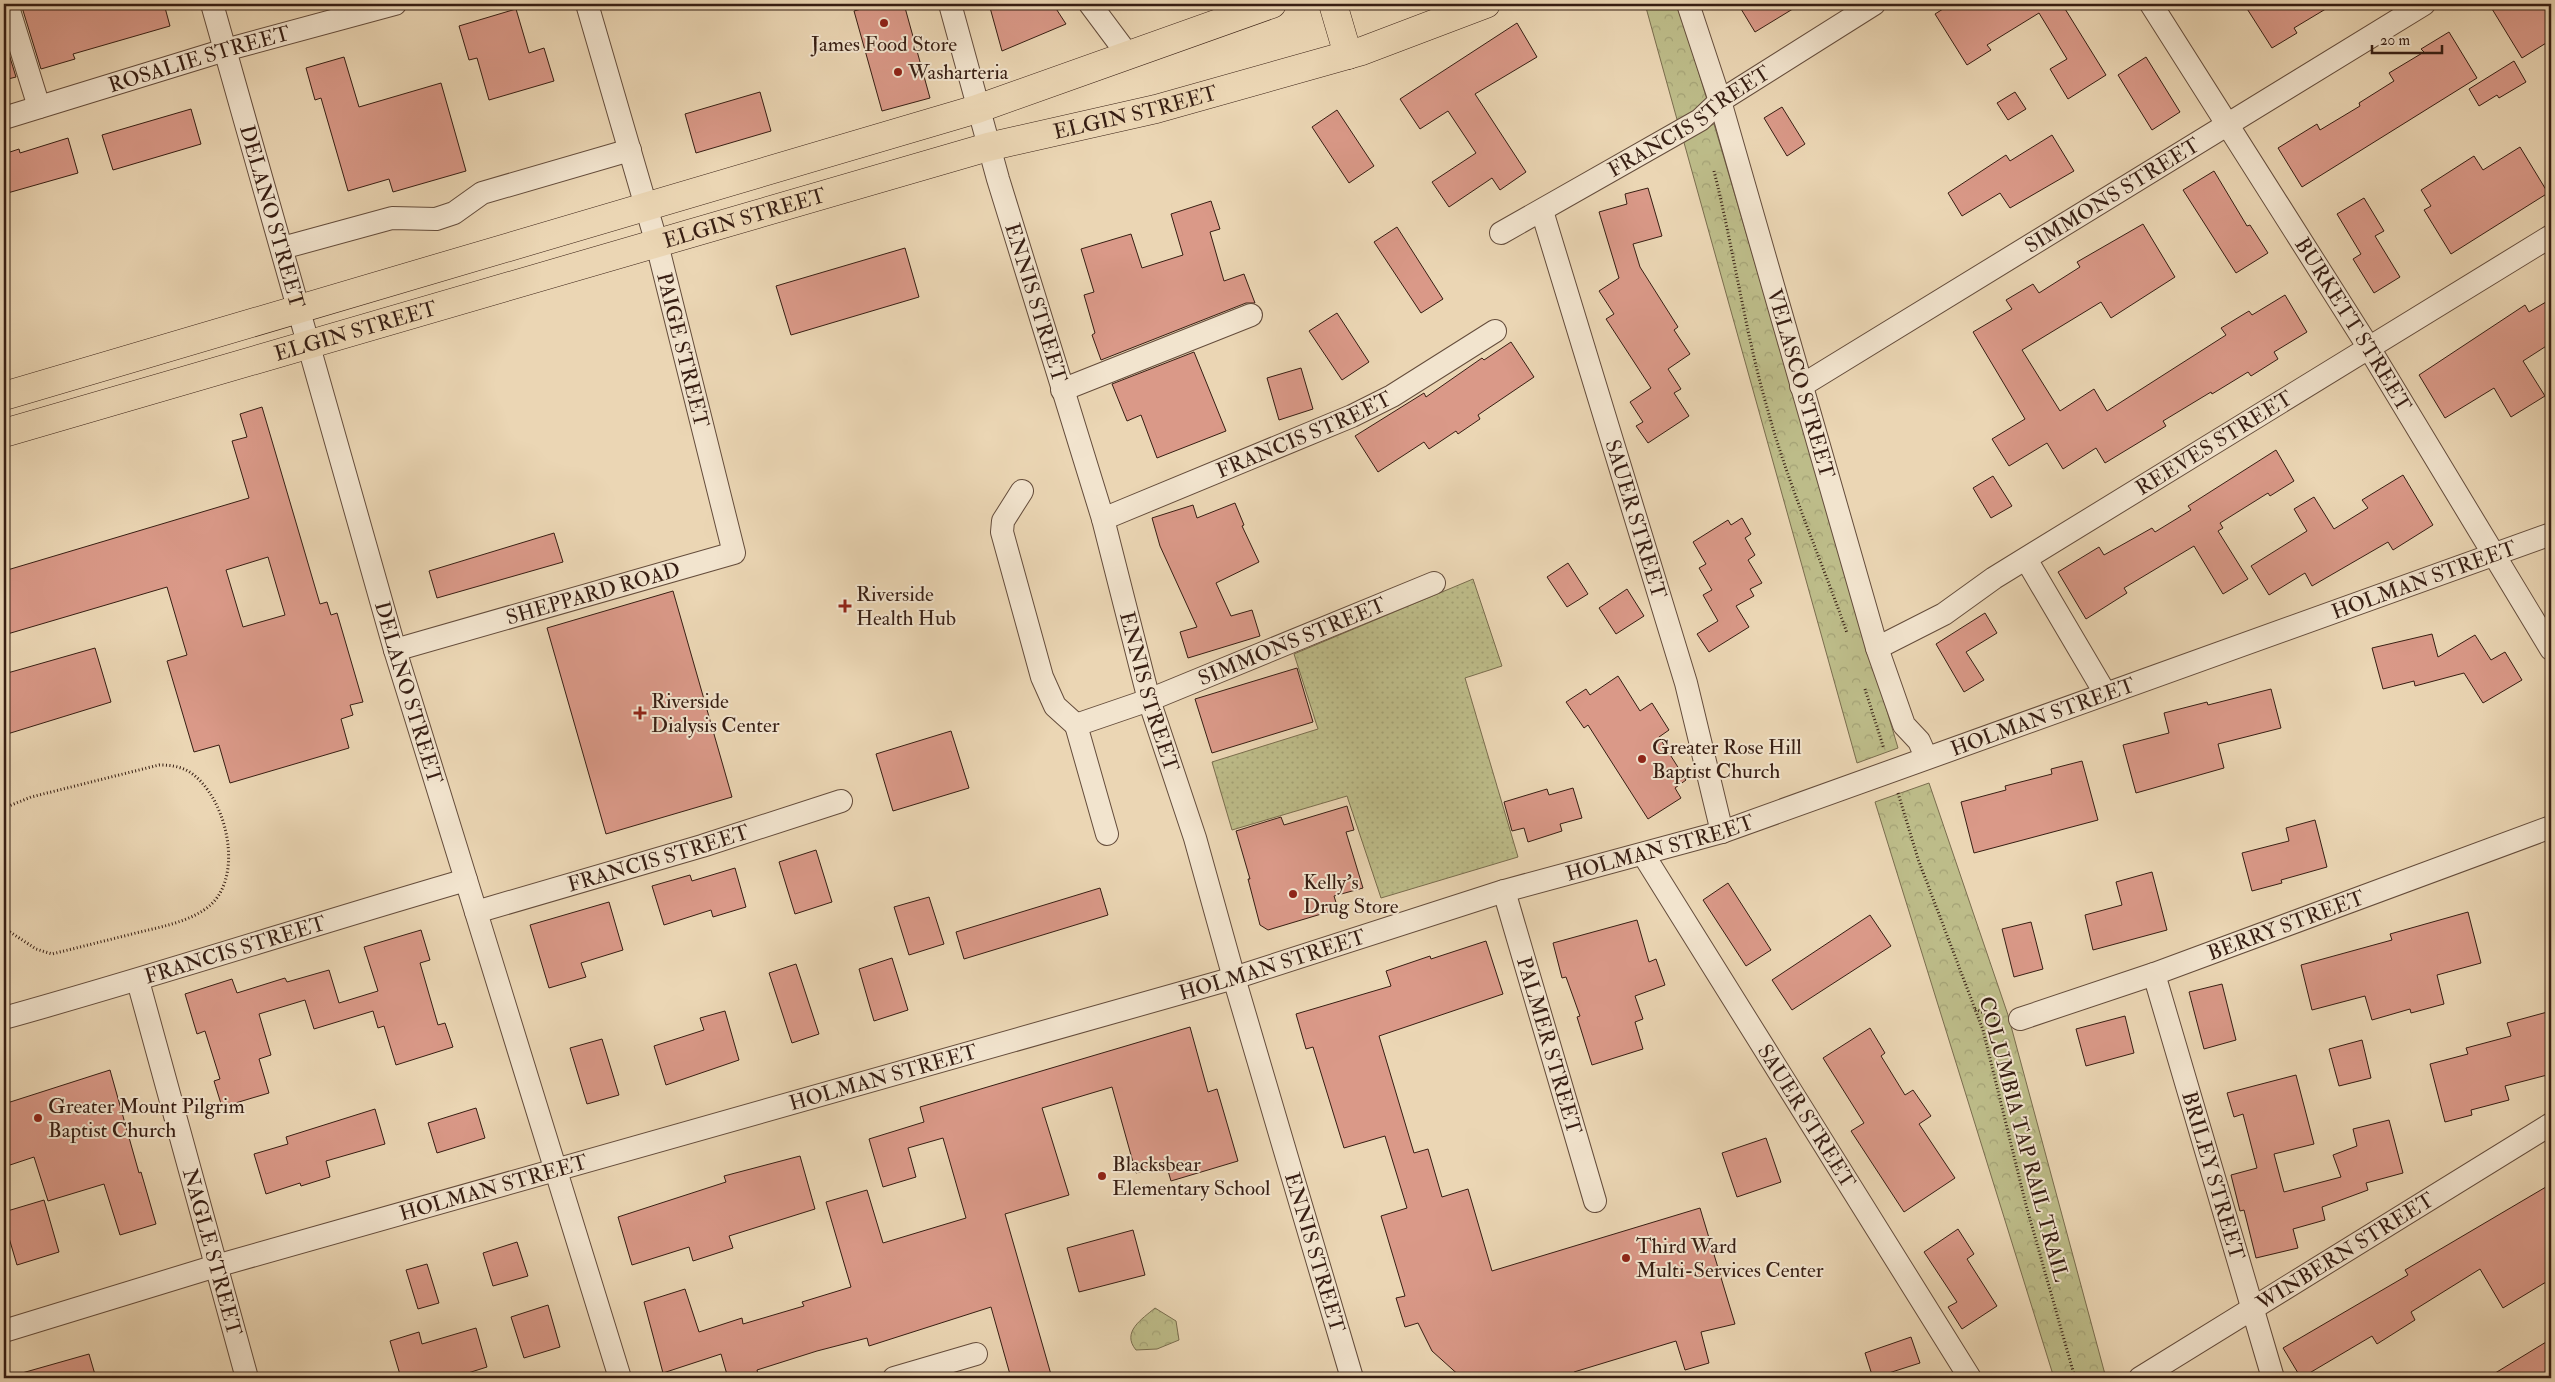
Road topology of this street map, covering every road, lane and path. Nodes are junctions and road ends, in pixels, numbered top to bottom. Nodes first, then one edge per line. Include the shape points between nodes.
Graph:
1 (7, 4) edge
2 (212, 4) edge
3 (395, 4) edge
4 (587, 4) edge
5 (950, 4) edge
6 (1090, 4) edge
7 (1272, 4) edge
8 (1333, 4) edge
9 (1486, 4) edge
10 (1688, 4) edge
11 (1874, 4) edge
12 (2151, 4) edge
13 (2424, 4) edge
14 (225, 50) junction
15 (1128, 55) junction
16 (1348, 55) junction
17 (1720, 101) junction
18 (39, 107) junction
19 (977, 109) junction
20 (4, 118) edge
21 (2228, 125) junction
22 (988, 146) junction
23 (630, 150) junction
24 (1713, 169) dead end
25 (647, 208) junction
26 (1542, 210) junction
27 (1501, 233) dead end
28 (2551, 236) edge
29 (657, 244) junction
30 (282, 248) junction
31 (299, 308) junction
32 (1251, 315) dead end
33 (1495, 331) dead end
34 (310, 344) junction
35 (2369, 348) junction
36 (1801, 386) junction
37 (1062, 390) junction
38 (4, 396) edge
39 (4, 434) edge
40 (1022, 491) dead end
41 (719, 496) joint
42 (1103, 519) junction
43 (2551, 534) edge
44 (2494, 555) junction
45 (2026, 559) junction
46 (1434, 583) dead end
47 (1848, 636) dead end
48 (1877, 648) junction
49 (2551, 649) edge
50 (395, 650) junction
51 (1862, 680) dead end
52 (2105, 693) junction
53 (1149, 700) junction
54 (1076, 725) junction
55 (1884, 752) dead end
56 (1926, 757) junction
57 (1899, 796) dead end
58 (841, 801) dead end
59 (4, 808) edge
60 (2551, 827) edge
61 (1722, 832) junction
62 (1107, 834) dead end
63 (1643, 854) junction
64 (466, 880) junction
65 (1504, 891) junction
66 (476, 912) junction
67 (4, 928) edge
68 (2154, 974) junction
69 (1234, 978) junction
70 (138, 981) junction
71 (4, 1018) edge
72 (2020, 1019) dead end
73 (2551, 1124) edge
74 (557, 1171) junction
75 (1595, 1201) dead end
76 (216, 1266) junction
77 (2254, 1308) junction
78 (4, 1331) edge
79 (976, 1354) dead end
80 (247, 1378) edge
81 (620, 1378) edge
82 (894, 1378) edge
83 (1352, 1378) edge
84 (1970, 1378) edge
85 (2075, 1378) edge
86 (2140, 1378) edge
87 (2273, 1378) edge

1 - 18 street
2 - 14 street, DELANO STREET
3 - 14 street, ROSALIE STREET
4 - 23 street, PAIGE STREET
5 - 19 street, ENNIS STREET
6 - 15 street
7 - 15 main road, ELGIN STREET
8 - 16 main road
9 - 16 main road, ELGIN STREET
10 - 17 street, VELASCO STREET
11 - 17 street, FRANCIS STREET
12 - 21 street, BURKETT STREET
13 - 21 street, SIMMONS STREET
14 - 18 street, ROSALIE STREET
14 - 30 street, DELANO STREET
15 - 19 main road, ELGIN STREET
16 - 22 main road, ELGIN STREET via 1156,109
17 - 26 street, FRANCIS STREET via 1700,120
17 - 36 street, VELASCO STREET
18 - 20 street, ROSALIE STREET
19 - 22 street, ENNIS STREET
19 - 25 main road, ELGIN STREET
21 - 35 street, BURKETT STREET
21 - 36 street, SIMMONS STREET
22 - 29 main road, ELGIN STREET
22 - 37 street, ENNIS STREET
23 - 25 street, PAIGE STREET
23 - 30 street via 482,193 454,213 436,219 392,218
24 - 47 path via 1768,412
25 - 29 street, PAIGE STREET
25 - 31 main road, ELGIN STREET
26 - 27 street, FRANCIS STREET
26 - 61 street, SAUER STREET via 1686,683
28 - 35 street, REEVES STREET
29 - 34 main road, ELGIN STREET
29 - 41 street, PAIGE STREET
30 - 31 street, DELANO STREET
31 - 34 street, DELANO STREET
31 - 38 main road, ELGIN STREET
32 - 37 street
33 - 42 street, FRANCIS STREET via 1392,396 1352,416
34 - 39 main road, ELGIN STREET
34 - 50 street, DELANO STREET
35 - 44 street, BURKETT STREET
35 - 45 street, REEVES STREET
36 - 48 street, VELASCO STREET
37 - 42 street, ENNIS STREET
40 - 54 street via 1004,521 1002,532 1042,677 1055,706
41 - 50 street, SHEPPARD ROAD via 734,553
42 - 53 street, ENNIS STREET
43 - 44 street, HOLMAN STREET
44 - 49 street, BURKETT STREET
44 - 52 street, HOLMAN STREET
45 - 48 street, REEVES STREET via 1944,614
45 - 52 street
46 - 53 street, SIMMONS STREET
48 - 56 street, VELASCO STREET via 1904,725 1919,742
50 - 64 street, DELANO STREET
51 - 55 path
52 - 56 street, HOLMAN STREET
53 - 54 street, SIMMONS STREET
53 - 69 street, ENNIS STREET via 1195,838
54 - 62 street
56 - 61 street, HOLMAN STREET
57 - 85 path, COLUMBIA TAP RAIL TRAIL via 1918,860 1983,1030 2026,1204
58 - 66 street, FRANCIS STREET via 702,846
59 - 67 path via 31,797 158,766 172,766 188,771 211,795 222,818 230,850 228,876 220,894 206,909 180,922 52,954 36,949
60 - 68 street, BERRY STREET
61 - 63 street, HOLMAN STREET
63 - 65 street, HOLMAN STREET
63 - 84 street, SAUER STREET
64 - 66 street, DELANO STREET
64 - 70 street, FRANCIS STREET via 294,930
65 - 69 street, HOLMAN STREET
65 - 75 street, PALMER STREET
66 - 74 street, DELANO STREET
68 - 72 street, BERRY STREET
68 - 77 street, BRILEY STREET
69 - 74 street, HOLMAN STREET
69 - 83 street, ENNIS STREET
70 - 71 street, FRANCIS STREET
70 - 76 street, NAGLE STREET
73 - 77 street, WINBERN STREET
74 - 76 street, HOLMAN STREET
74 - 81 street, DELANO STREET
76 - 78 street, HOLMAN STREET
76 - 80 street, NAGLE STREET
77 - 86 street, WINBERN STREET
77 - 87 street, BRILEY STREET
79 - 82 street

